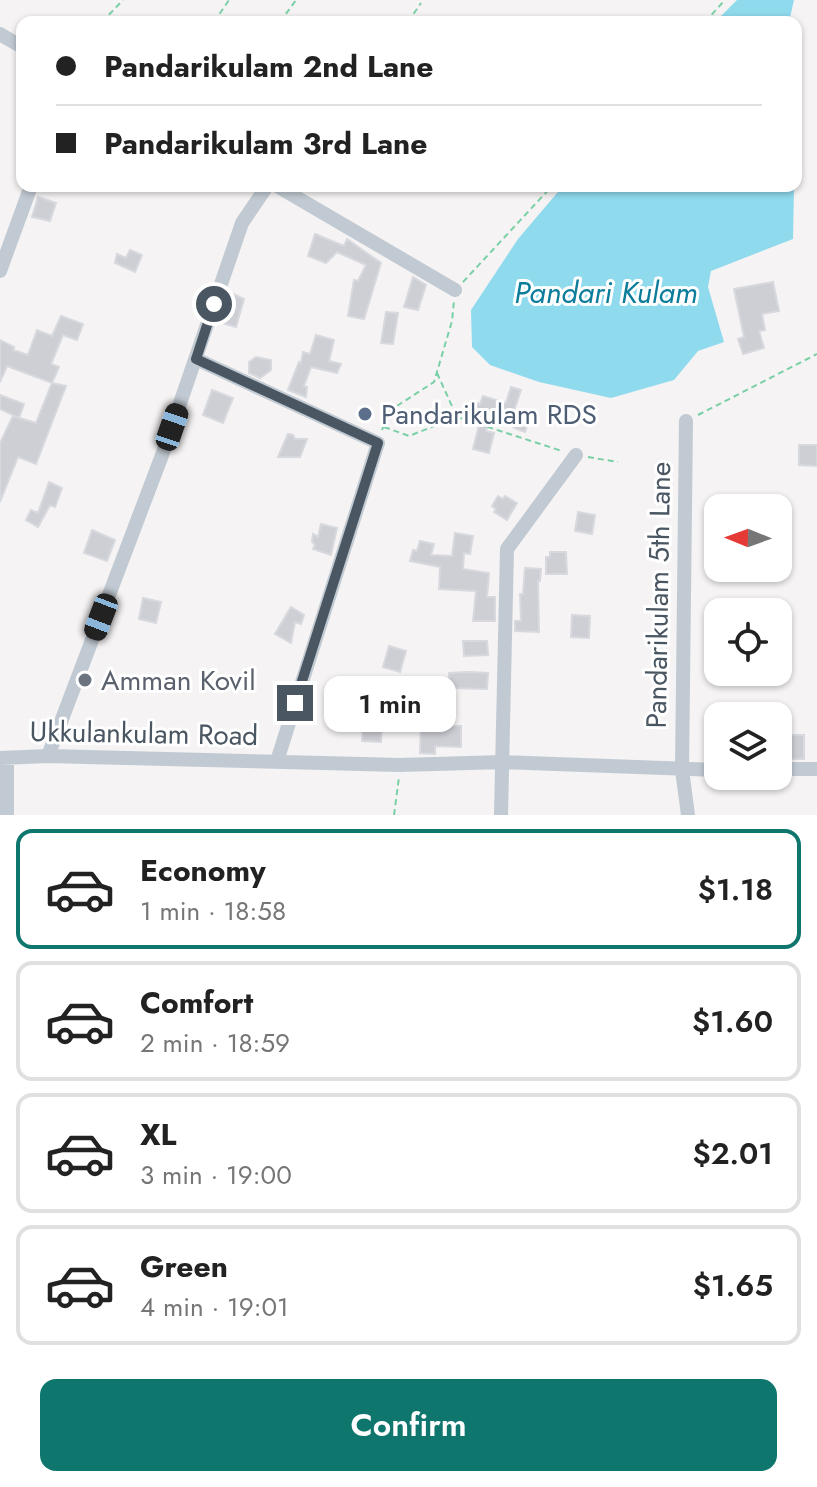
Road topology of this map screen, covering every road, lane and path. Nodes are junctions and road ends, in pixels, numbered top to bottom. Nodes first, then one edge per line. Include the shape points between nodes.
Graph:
1 (123, 0) edge
2 (725, 0) edge
3 (421, 3) dead end
4 (108, 16) edge
5 (412, 16) edge
6 (710, 16) edge
7 (29, 192) edge
8 (263, 192) edge
9 (287, 192) edge
10 (546, 192) edge
11 (0, 271) edge
12 (455, 290) junction
13 (817, 354) edge
14 (196, 359) junction
15 (437, 372) junction
16 (457, 417) junction
17 (686, 421) joint
18 (384, 427) junction
19 (378, 443) junction
20 (576, 455) junction
21 (618, 462) dead end
22 (48, 756) junction
23 (4, 758) edge
24 (277, 761) junction
25 (504, 762) junction
26 (400, 765) junction
27 (792, 769) edge
28 (817, 769) edge
29 (682, 770) junction
30 (704, 770) edge
31 (7, 815) edge
32 (394, 815) edge
33 (501, 815) edge
34 (688, 815) edge

1 - 4 path
2 - 6 path
3 - 5 path
7 - 11 street
8 - 14 street via 242,223
9 - 12 street
10 - 12 path
12 - 15 path
13 - 17 path
14 - 19 street
14 - 22 street
15 - 16 path
15 - 18 path via 434,382 389,411
16 - 18 path via 409,436
16 - 20 path
17 - 29 street, Pandarikulam 5th Lane
18 - 19 path
19 - 24 street
20 - 21 path
20 - 25 street via 507,549
22 - 23 street, Ukkulankulam Road
22 - 24 street, Ukkulankulam Road
23 - 31 street
24 - 26 street, Ukkulankulam Road
25 - 26 street, Ukkulankulam Road
25 - 29 street, Ukkulankulam Road
25 - 33 street
26 - 32 path
27 - 28 street
29 - 30 street, Ukkulankulam Road
29 - 34 street, Pandarikulam 5th Lane

